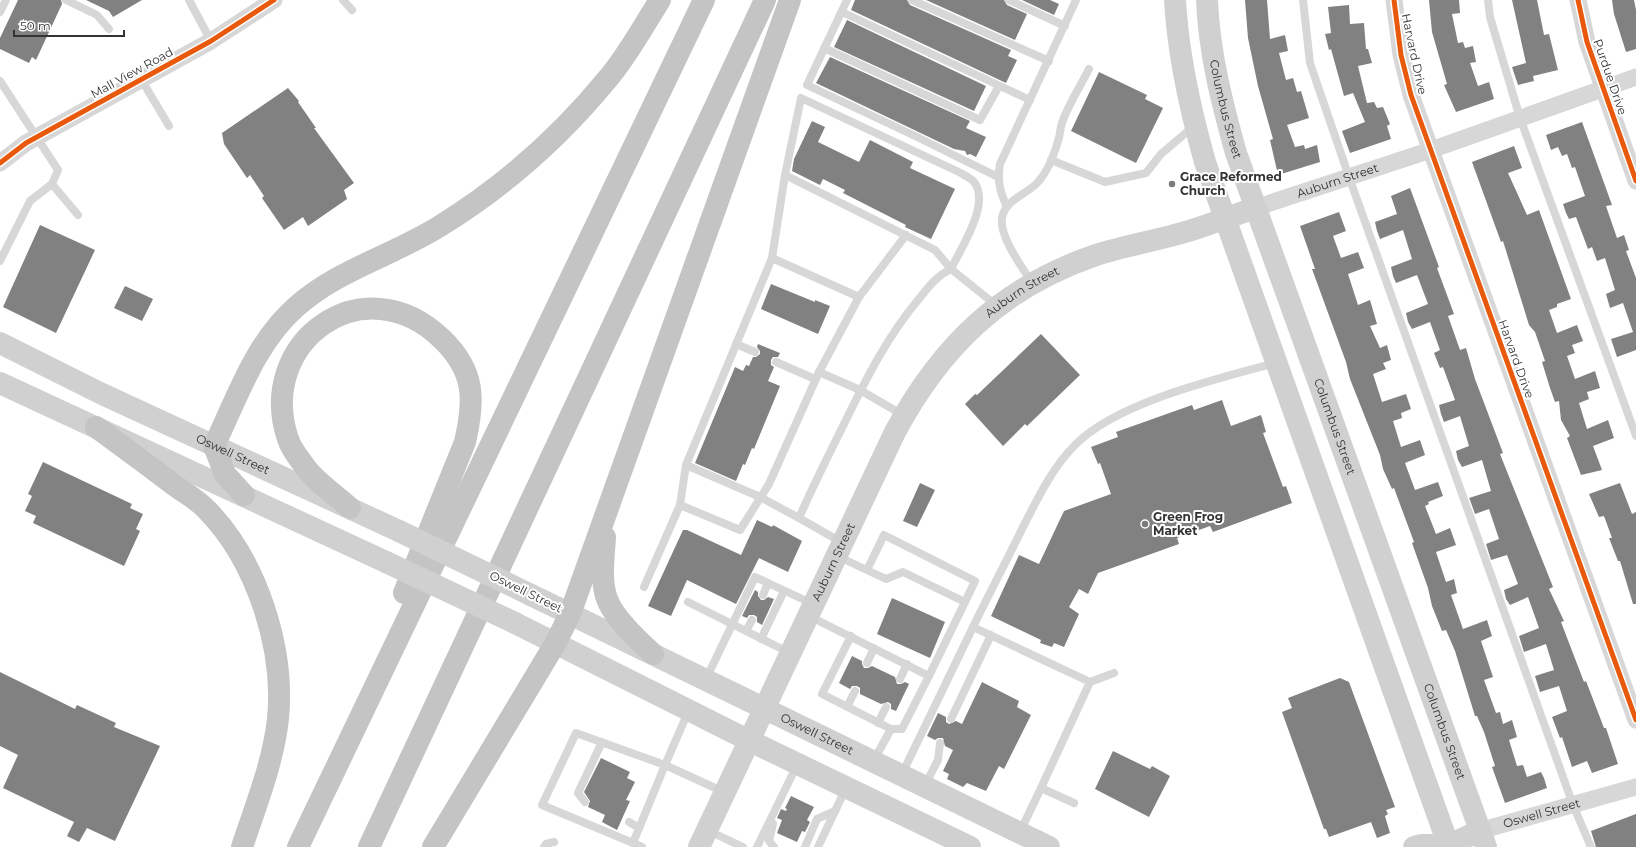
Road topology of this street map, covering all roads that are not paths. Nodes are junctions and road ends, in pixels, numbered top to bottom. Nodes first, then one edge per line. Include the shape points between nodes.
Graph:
1 (6, 0) edge
2 (66, 0) edge
3 (189, 0) edge
4 (274, 0) edge
5 (343, 0) edge
6 (660, 0) edge
7 (704, 0) edge
8 (765, 0) edge
9 (790, 0) edge
10 (847, 0) edge
11 (912, 0) edge
12 (1009, 0) edge
13 (1076, 0) edge
14 (1175, 0) edge
15 (1207, 0) edge
16 (1303, 0) edge
17 (1394, 0) edge
18 (1488, 0) edge
19 (1578, 0) edge
20 (352, 10) dead end
21 (0, 12) edge
22 (842, 12) junction
23 (1065, 26) junction
24 (109, 30) dead end
25 (211, 41) junction
26 (824, 48) junction
27 (1049, 61) junction
28 (1089, 69) dead end
29 (1636, 76) edge
30 (141, 79) junction
31 (0, 81) edge
32 (999, 86) junction
33 (1603, 89) junction
34 (1030, 100) junction
35 (1520, 118) junction
36 (169, 126) dead end
37 (1195, 126) junction
38 (38, 137) junction
39 (1431, 150) junction
40 (1051, 160) junction
41 (0, 163) edge
42 (784, 175) junction
43 (998, 177) junction
44 (1349, 177) junction
45 (1636, 181) edge
46 (52, 184) junction
47 (1007, 207) junction
48 (1255, 208) junction
49 (78, 215) dead end
50 (1225, 218) junction
51 (906, 235) junction
52 (772, 258) junction
53 (0, 261) edge
54 (951, 269) junction
55 (1032, 284) junction
56 (860, 297) junction
57 (998, 307) junction
58 (0, 343) edge
59 (736, 344) junction
60 (755, 352) dead end
61 (776, 362) dead end
62 (1276, 363) junction
63 (817, 375) junction
64 (0, 383) edge
65 (860, 390) junction
66 (904, 415) junction
67 (96, 427) junction
68 (1636, 436) edge
69 (214, 446) junction
70 (686, 465) junction
71 (244, 495) junction
72 (760, 498) junction
73 (680, 505) junction
74 (350, 508) junction
75 (608, 510) junction
76 (799, 518) junction
77 (840, 549) junction
78 (868, 570) junction
79 (768, 583) junction
80 (644, 587) dead end
81 (784, 590) junction
82 (763, 595) dead end
83 (688, 602) dead end
84 (965, 602) junction
85 (811, 610) junction
86 (570, 614) junction
87 (752, 620) dead end
88 (733, 625) junction
89 (973, 627) junction
90 (746, 631) junction
91 (851, 636) junction
92 (991, 636) junction
93 (762, 639) junction
94 (555, 644) junction
95 (874, 648) junction
96 (791, 653) junction
97 (653, 654) junction
98 (867, 663) dead end
99 (907, 664) junction
100 (1114, 673) dead end
101 (929, 676) junction
102 (900, 679) dead end
103 (706, 680) junction
104 (1090, 682) junction
105 (854, 691) dead end
106 (847, 707) junction
107 (886, 707) dead end
108 (765, 708) junction
109 (689, 711) junction
110 (951, 719) dead end
111 (1636, 720) edge
112 (878, 723) junction
113 (891, 729) junction
114 (748, 740) junction
115 (602, 742) junction
116 (940, 743) dead end
117 (873, 761) junction
118 (665, 765) junction
119 (793, 771) junction
120 (902, 775) junction
121 (924, 786) junction
122 (847, 787) junction
123 (1636, 787) edge
124 (1041, 788) junction
125 (724, 792) junction
126 (585, 802) dead end
127 (1074, 803) dead end
128 (1573, 805) junction
129 (835, 811) junction
130 (629, 822) dead end
131 (640, 828) junction
132 (1019, 833) junction
133 (703, 838) edge
134 (1482, 839) edge
135 (554, 842) dead end
136 (633, 843) junction
137 (1449, 846) edge
138 (242, 847) edge
139 (298, 847) edge
140 (369, 847) edge
141 (433, 847) edge
142 (544, 847) edge
143 (642, 847) edge
144 (743, 847) edge
145 (757, 847) edge
146 (774, 847) edge
147 (804, 847) edge
148 (818, 847) edge
149 (970, 847) edge
150 (1049, 847) edge
151 (1414, 847) edge
152 (1591, 847) edge

1 - 21 lane
2 - 24 lane via 98,15
3 - 25 lane
4 - 25 street, Mall View Road
5 - 20 lane
6 - 69 highway via 611,75 572,119 509,179 440,226 328,282 296,307 275,329 252,364
7 - 139 highway
8 - 140 highway
9 - 75 highway
10 - 22 lane
11 - 27 lane
12 - 23 lane
13 - 23 lane
14 - 37 main road via 1183,71
15 - 48 main road, Columbus Street via 1215,66 1224,110
16 - 44 lane via 1310,64
17 - 39 street, Harvard Drive via 1401,55 1411,95
18 - 35 lane via 1490,17
19 - 33 street, Purdue Drive via 1587,42
22 - 26 lane
22 - 32 lane
23 - 27 lane
25 - 30 street, Mall View Road
26 - 32 lane via 980,120
26 - 43 lane via 807,85
27 - 34 lane
28 - 40 lane via 1062,124
29 - 33 street, Auburn Street
30 - 36 lane
30 - 38 street, Mall View Road
31 - 38 lane
32 - 34 lane
33 - 35 street, Auburn Street
33 - 45 street, Purdue Drive
34 - 43 lane via 1000,164
35 - 39 street, Auburn Street
35 - 68 lane
37 - 40 lane via 1161,154 1146,173 1105,182
37 - 50 main road
38 - 41 street, Mall View Road
38 - 46 lane via 58,170
39 - 44 street, Auburn Street
39 - 111 street, Harvard Drive
40 - 47 lane via 1038,183
42 - 51 lane
42 - 52 lane
42 - 54 lane via 801,98 961,173 974,182 980,196 978,212
43 - 47 lane via 999,191
44 - 48 street, Auburn Street
44 - 128 lane
46 - 49 lane
46 - 53 lane via 30,201
47 - 55 lane via 1002,217 1002,227 1006,239
48 - 50 main road, Auburn Street
48 - 134 main road, Columbus Street
50 - 55 main road, Auburn Street via 1201,227 1096,255
50 - 62 main road
51 - 54 lane via 935,250
51 - 56 lane
52 - 56 lane
52 - 59 lane
54 - 57 lane
54 - 65 lane via 941,274 904,316 885,344
55 - 57 main road, Auburn Street
56 - 63 lane
57 - 66 main road, Auburn Street via 950,350 931,372
58 - 69 main road, Oswell Street
59 - 60 lane
59 - 70 lane
61 - 63 lane
62 - 89 lane via 1153,400 1108,420 1075,444 1049,476
62 - 137 main road
63 - 65 lane
63 - 72 lane via 769,484
64 - 67 main road
65 - 66 lane
65 - 76 lane
66 - 77 main road, Auburn Street
67 - 71 main road
67 - 138 highway via 207,510 246,564 260,595 275,654 279,687 278,719 273,747
69 - 71 highway via 225,474
69 - 74 main road, Oswell Street
70 - 72 lane
70 - 73 lane
71 - 94 main road, bridge
72 - 73 lane via 740,530
72 - 76 lane
73 - 80 lane
74 - 86 main road, Oswell Street, bridge
74 - 139 highway via 306,469 288,441 282,399 288,368 308,337 331,319 365,308 403,313 436,333 462,362 472,398 470,421 465,442 435,520
75 - 86 highway
75 - 97 highway via 603,568 607,599 628,630
76 - 77 lane
77 - 78 lane
77 - 85 main road, Auburn Street
78 - 84 lane via 886,579 904,572
78 - 84 lane via 884,535 975,581
79 - 81 lane
79 - 82 lane
79 - 88 lane via 755,577
81 - 85 lane
81 - 93 lane
83 - 88 lane
84 - 101 lane
85 - 91 lane
85 - 96 main road, Auburn Street
86 - 94 highway
86 - 97 main road, Oswell Street
87 - 90 lane
88 - 90 lane
88 - 103 lane
89 - 92 lane
89 - 120 lane
90 - 93 lane
91 - 95 lane
91 - 106 lane via 822,694
92 - 104 lane
92 - 110 lane
93 - 96 lane
94 - 109 main road
94 - 141 highway
95 - 98 lane
95 - 99 lane
96 - 108 main road, Auburn Street
97 - 103 main road, Oswell Street
99 - 101 lane
99 - 102 lane
100 - 104 lane
101 - 113 lane via 902,729
103 - 108 main road, Oswell Street
104 - 124 lane
105 - 106 lane
106 - 112 lane
107 - 112 lane
108 - 114 main road, Auburn Street
108 - 117 main road, Oswell Street
109 - 114 main road
109 - 118 lane
112 - 113 lane
113 - 117 lane
114 - 119 main road
114 - 125 main road, Auburn Street
115 - 118 lane
115 - 126 lane via 578,793
115 - 136 lane via 576,733 542,805
116 - 121 lane via 938,760
117 - 120 main road, Oswell Street
118 - 125 lane
118 - 131 lane
119 - 122 main road
119 - 145 lane
119 - 146 lane via 790,789 770,834 769,841
120 - 121 main road, Oswell Street
121 - 132 main road, Oswell Street
122 - 129 lane
122 - 149 main road
123 - 128 street, Oswell Street
124 - 127 lane
124 - 132 lane
125 - 133 main road, Auburn Street
128 - 134 street, Oswell Street
128 - 152 lane
129 - 147 lane via 817,819
129 - 148 lane
130 - 131 lane
131 - 136 lane
132 - 150 main road, Oswell Street
133 - 144 lane
134 - 137 main road, Oswell Street
135 - 142 lane
136 - 143 lane
137 - 151 main road, Oswell Street

